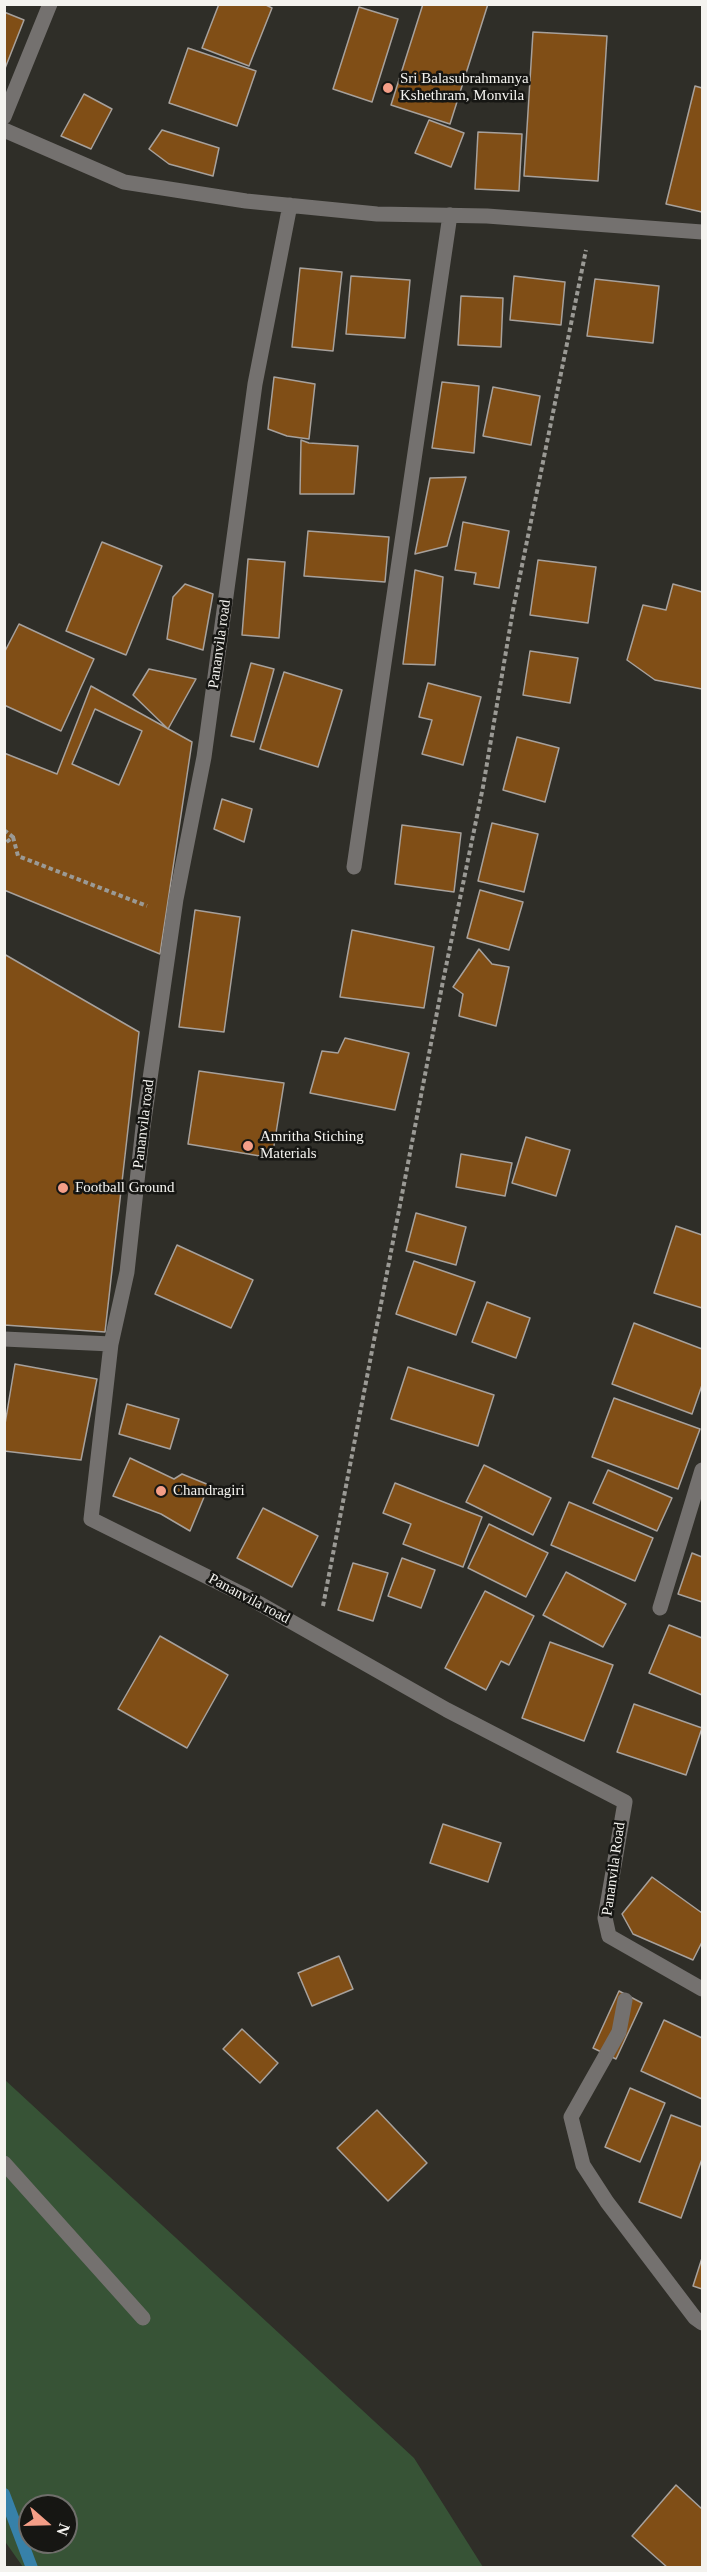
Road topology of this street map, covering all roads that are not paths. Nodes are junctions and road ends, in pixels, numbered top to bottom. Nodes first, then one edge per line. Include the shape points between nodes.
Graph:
1 (50, 4) edge
2 (4, 117) edge
3 (4, 130) edge
4 (290, 205) junction
5 (450, 215) junction
6 (702, 232) edge
7 (354, 867) dead end
8 (4, 1339) edge
9 (111, 1344) junction
10 (702, 1470) edge
11 (660, 1608) dead end
12 (625, 1802) joint
13 (702, 1989) edge
14 (625, 2000) dead end
15 (4, 2163) edge
16 (143, 2318) dead end
17 (702, 2323) edge

1 - 2 street
3 - 4 street via 124,182
4 - 5 street via 377,214
4 - 9 street, Pananvila road via 255,384 204,757 174,917 143,1127 127,1272
5 - 6 street
5 - 7 street
8 - 9 street
9 - 12 street, Pananvila road via 91,1519 246,1596 437,1704
10 - 11 street
12 - 13 street, Pananvila Road via 605,1918 609,1936
14 - 17 street via 619,2032 571,2117 583,2165 607,2202
15 - 16 street

